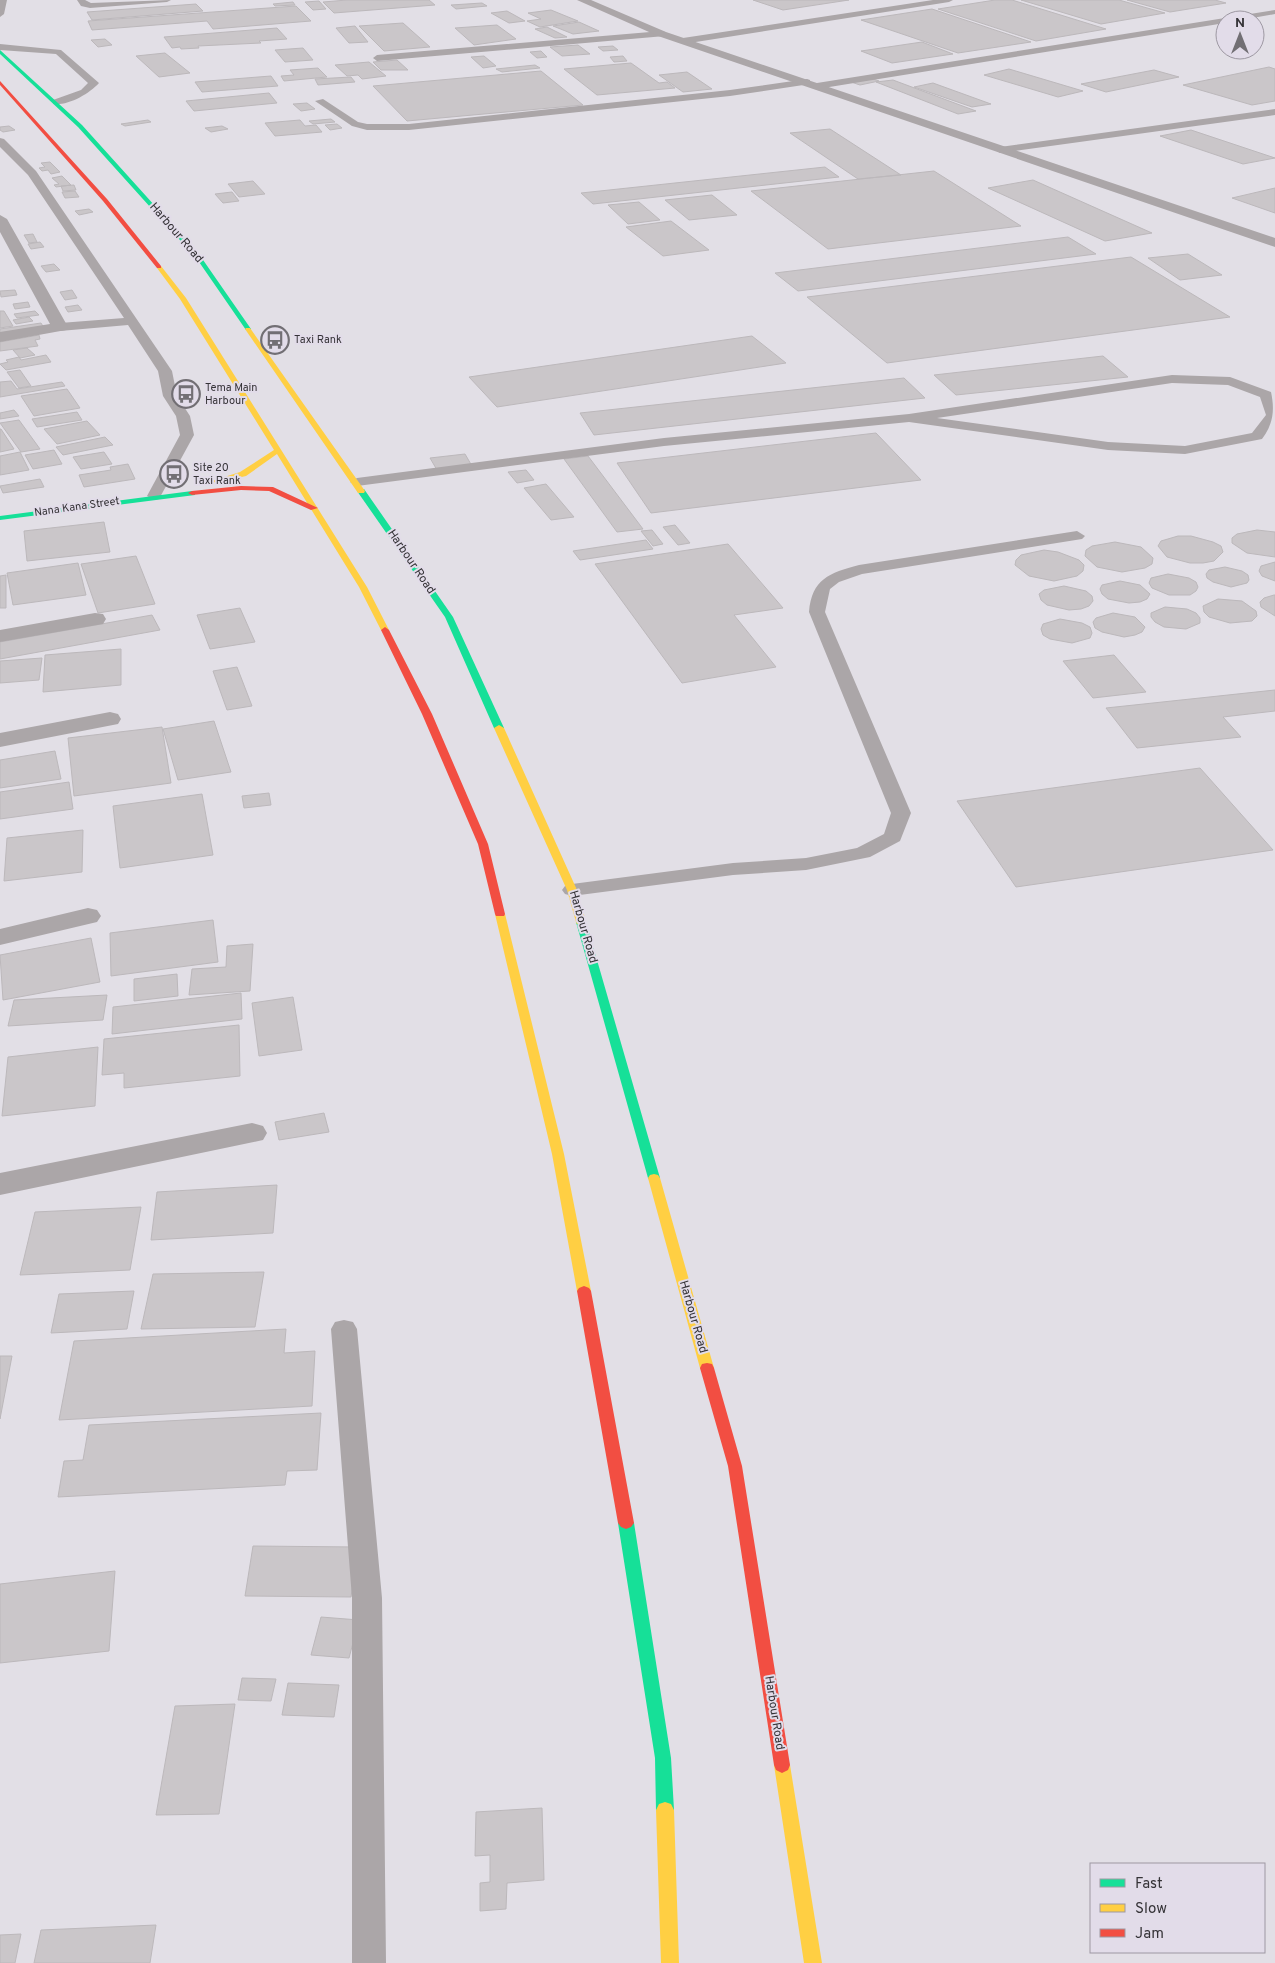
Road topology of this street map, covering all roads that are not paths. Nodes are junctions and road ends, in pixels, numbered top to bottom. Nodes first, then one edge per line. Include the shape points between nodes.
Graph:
1 (3, 0) edge
2 (81, 0) edge
3 (167, 0) edge
4 (582, 0) edge
5 (949, 0) edge
6 (0, 14) edge
7 (1215, 22) edge
8 (662, 34) junction
9 (683, 41) junction
10 (0, 48) edge
11 (0, 51) edge
12 (377, 58) dead end
13 (0, 82) edge
14 (812, 84) junction
15 (320, 101) dead end
16 (56, 102) junction
17 (1275, 112) edge
18 (0, 141) edge
19 (1000, 150) junction
20 (0, 219) edge
21 (1275, 243) edge
22 (132, 321) junction
23 (60, 327) junction
24 (0, 337) edge
25 (909, 418) junction
26 (278, 450) junction
27 (356, 482) junction
28 (154, 496) junction
29 (314, 508) junction
30 (0, 518) edge
31 (1077, 536) dead end
32 (95, 619) dead end
33 (0, 636) edge
34 (110, 719) dead end
35 (0, 740) edge
36 (572, 890) junction
37 (88, 916) dead end
38 (0, 937) edge
39 (252, 1132) dead end
40 (0, 1184) edge
41 (344, 1329) dead end
42 (369, 1963) edge
43 (670, 1963) edge
44 (813, 1963) edge

1 - 6 lane
2 - 3 lane via 90,6
4 - 8 street
5 - 9 lane
7 - 14 lane via 993,59
8 - 9 street
8 - 12 lane
9 - 14 street
10 - 16 lane via 58,52 94,83 84,92
11 - 16 main road, Harbour Road
13 - 26 main road via 105,200 183,298
14 - 15 lane via 409,127 355,124
14 - 19 street
16 - 27 main road, Harbour Road via 199,258
17 - 19 lane
18 - 22 lane via 32,173
19 - 21 street
20 - 23 street
22 - 23 lane
22 - 28 lane via 165,371 170,396 183,416 187,435
23 - 24 street
25 - 25 lane via 1172,379 1230,381 1266,395 1272,415 1257,436 1185,450 1108,446
25 - 27 lane via 664,442
26 - 28 main road via 243,474
26 - 29 main road
27 - 36 main road, Harbour Road via 449,617
28 - 29 main road via 241,488 270,490
28 - 30 main road, Nana Kana Street
29 - 43 main road via 363,587 427,714 486,854 558,1154 618,1479 663,1758
31 - 36 lane via 859,570 829,581 818,594 817,612 901,812 893,837 862,853 806,864
32 - 33 street
34 - 35 street
36 - 44 main road, Harbour Road via 735,1466
37 - 38 street
39 - 40 street
41 - 42 lane via 367,1598

